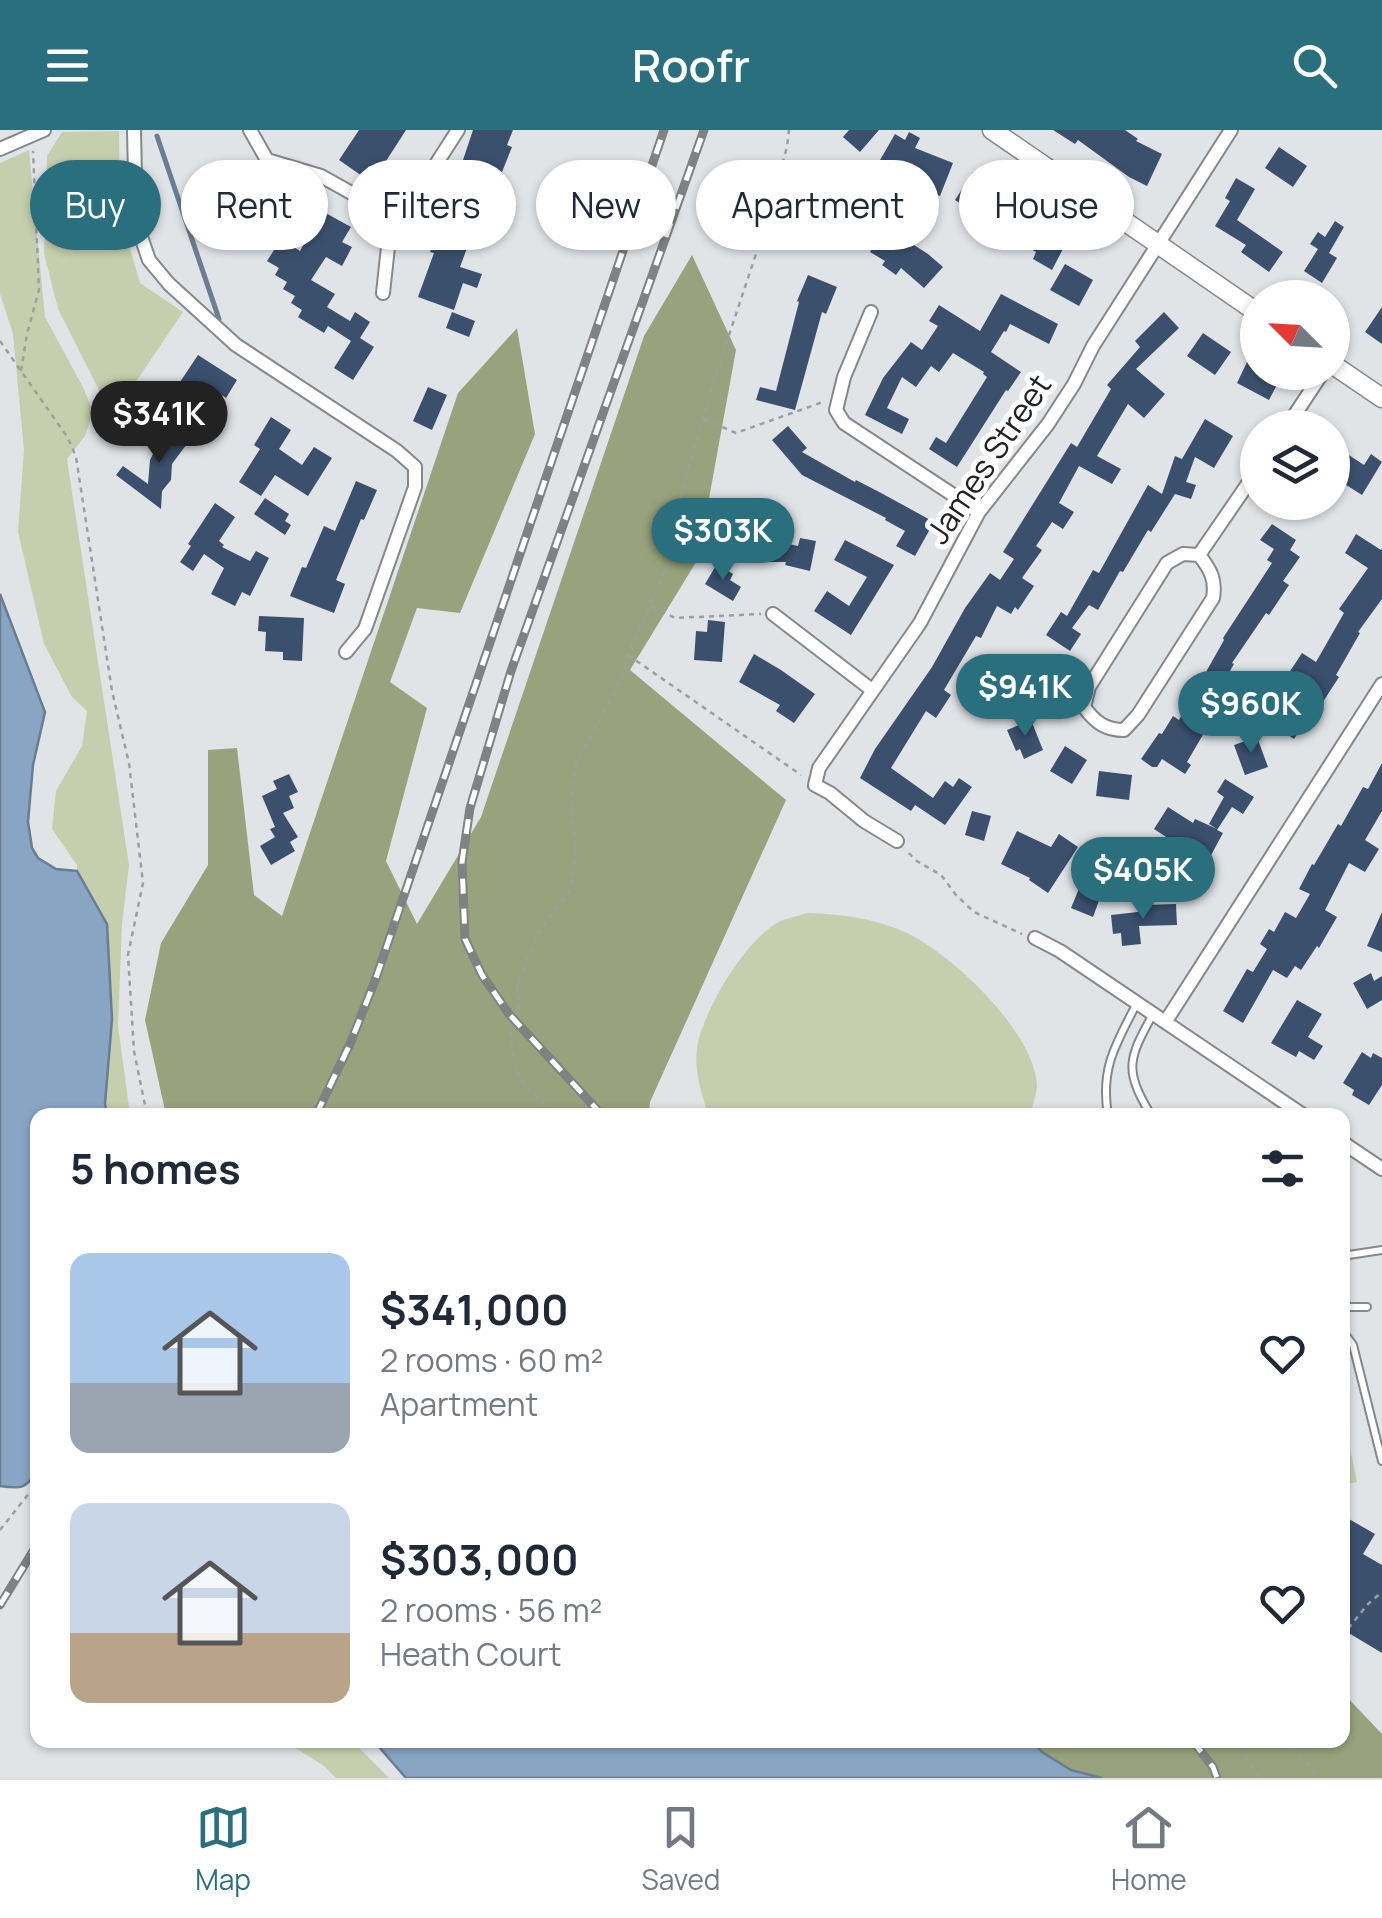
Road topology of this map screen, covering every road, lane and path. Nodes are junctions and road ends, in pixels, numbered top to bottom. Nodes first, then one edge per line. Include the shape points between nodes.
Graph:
1 (134, 130) edge
2 (250, 130) edge
3 (458, 130) edge
4 (788, 130) edge
5 (992, 130) edge
6 (1231, 130) edge
7 (38, 132) edge
8 (0, 149) edge
9 (439, 160) edge
10 (348, 191) edge
11 (1157, 244) junction
12 (388, 250) edge
13 (383, 293) dead end
14 (1240, 301) edge
15 (871, 312) dead end
16 (0, 341) edge
17 (21, 374) junction
18 (1350, 376) edge
19 (838, 397) junction
20 (1382, 398) edge
21 (703, 419) junction
22 (1240, 495) edge
23 (979, 512) junction
24 (1199, 555) junction
25 (650, 606) junction
26 (773, 614) joint
27 (346, 652) dead end
28 (628, 655) junction
29 (1382, 684) edge
30 (872, 690) junction
31 (815, 785) junction
32 (898, 841) joint
33 (1035, 938) joint
34 (1137, 1002) junction
35 (1153, 1012) junction
36 (1166, 1021) junction
37 (145, 1108) edge
38 (547, 1108) edge
39 (1107, 1108) edge
40 (1147, 1108) edge
41 (1293, 1108) edge
42 (1350, 1147) edge
43 (1382, 1169) edge
44 (1382, 1250) edge
45 (1350, 1255) edge
46 (1350, 1307) edge
47 (1367, 1307) dead end
48 (1350, 1341) edge
49 (1382, 1461) edge
50 (30, 1492) edge
51 (0, 1530) edge
52 (1382, 1592) edge
53 (1350, 1626) edge
54 (1240, 1748) edge
55 (1293, 1748) edge
56 (1260, 1778) edge
57 (1320, 1778) edge

1 - 27 street via 136,222 150,260 170,284 236,345 415,467 415,487 365,629
2 - 10 street via 268,160
3 - 9 street
4 - 21 path
5 - 11 street
6 - 11 street, James Street
7 - 8 street
7 - 17 path via 39,290
11 - 14 street
11 - 23 street, James Street via 1065,398
12 - 13 street
15 - 19 street
16 - 17 path
17 - 37 path via 76,457 129,763 142,883 129,986
18 - 20 street
19 - 21 path via 736,433
19 - 23 street via 844,422
21 - 25 path via 670,559
22 - 24 street
23 - 30 street, James Street via 920,622
24 - 24 street via 1215,585 1212,598 1138,715 1124,730 1094,721 1084,707 1089,686 1167,563
25 - 26 path via 675,618
25 - 28 path
26 - 30 street
28 - 31 path
28 - 38 path via 575,765 571,889 538,933 517,984 519,1005 509,1019 519,1076
29 - 36 street
30 - 31 street, James Street via 818,768
31 - 32 street
32 - 33 path via 974,912
33 - 34 street
34 - 35 street
34 - 39 lane via 1110,1056
35 - 36 street
35 - 40 lane via 1133,1050 1132,1072
36 - 41 street
42 - 43 street
44 - 45 lane
46 - 47 lane
48 - 49 lane
50 - 51 path
52 - 53 path
54 - 56 path
55 - 57 path

